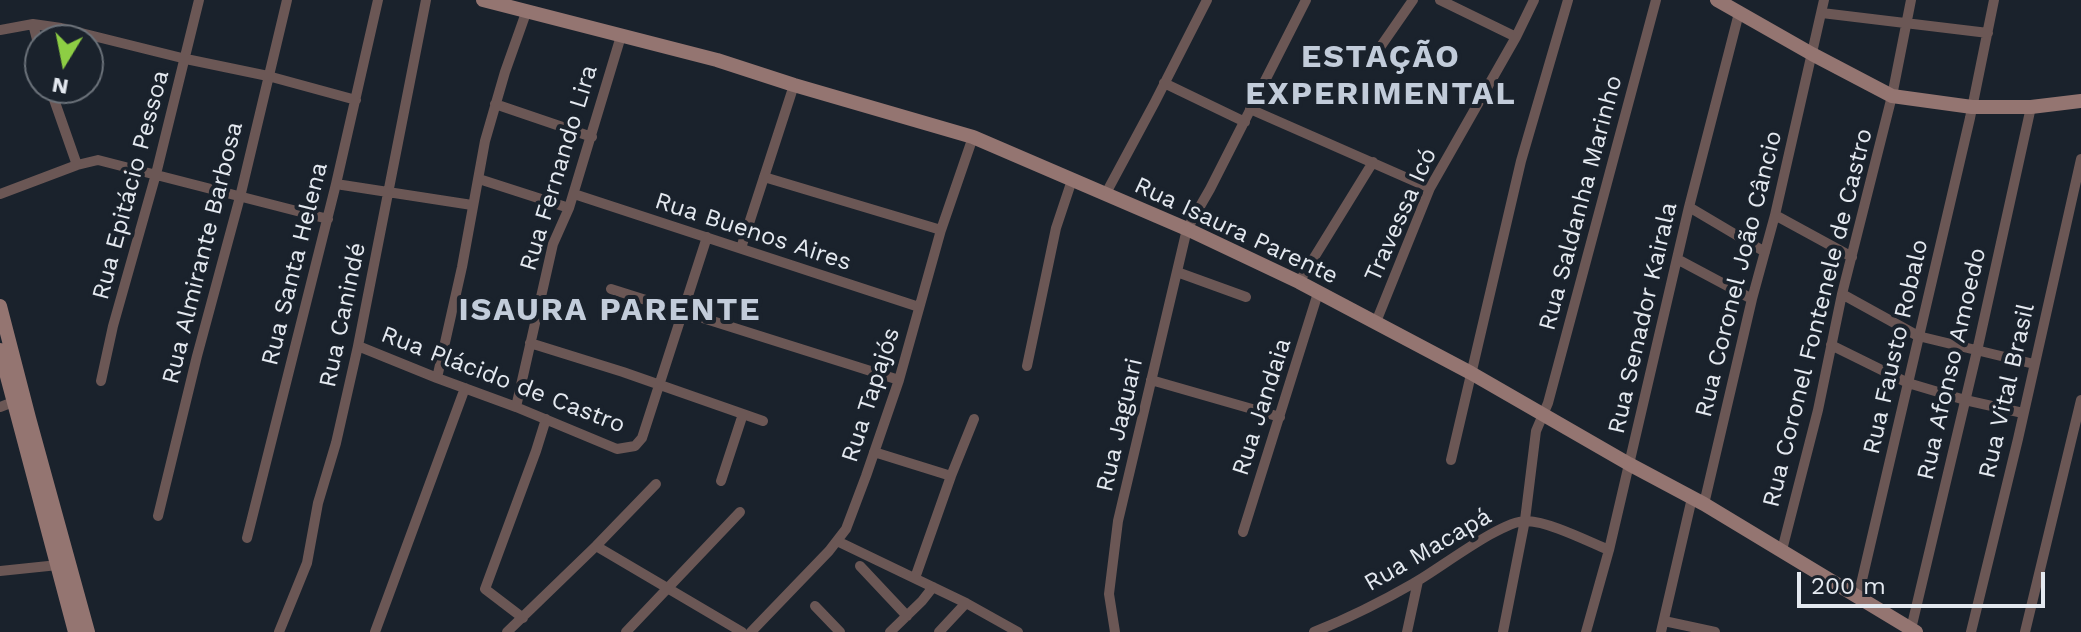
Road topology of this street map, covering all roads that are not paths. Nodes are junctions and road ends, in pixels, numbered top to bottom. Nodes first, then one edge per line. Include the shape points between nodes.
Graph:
1 (199, 0) edge
2 (287, 0) edge
3 (378, 0) edge
4 (426, 0) edge
5 (483, 0) edge
6 (1207, 0) edge
7 (1306, 0) edge
8 (1413, 0) edge
9 (1440, 0) edge
10 (1534, 0) edge
11 (1568, 0) edge
12 (1656, 0) edge
13 (1717, 0) edge
14 (1824, 0) edge
15 (1911, 0) edge
16 (1994, 0) edge
17 (527, 10) junction
18 (1739, 13) junction
19 (1822, 13) junction
20 (1907, 23) junction
21 (24, 26) edge
22 (0, 30) edge
23 (1988, 33) junction
24 (621, 36) junction
25 (104, 37) edge
26 (1516, 37) junction
27 (1381, 46) dead end
28 (1812, 54) junction
29 (186, 59) junction
30 (268, 76) junction
31 (1164, 83) junction
32 (794, 85) junction
33 (1892, 96) junction
34 (356, 100) junction
35 (2081, 101) edge
36 (56, 104) edge
37 (495, 104) junction
38 (1972, 107) junction
39 (2031, 107) junction
40 (1250, 109) junction
41 (1245, 122) junction
42 (592, 137) junction
43 (973, 137) junction
44 (2081, 159) edge
45 (1373, 162) junction
46 (77, 165) junction
47 (156, 174) junction
48 (764, 177) junction
49 (479, 179) junction
50 (1072, 180) junction
51 (336, 184) junction
52 (1430, 188) junction
53 (389, 193) junction
54 (0, 194) edge
55 (574, 194) junction
56 (1105, 195) junction
57 (240, 197) junction
58 (472, 205) junction
59 (1689, 207) junction
60 (569, 208) junction
61 (1775, 215) junction
62 (328, 219) junction
63 (1187, 229) junction
64 (941, 230) junction
65 (707, 237) junction
66 (741, 248) junction
67 (1765, 252) junction
68 (1852, 257) junction
69 (1677, 259) junction
70 (1177, 272) junction
71 (1299, 282) junction
72 (611, 289) dead end
73 (1318, 293) junction
74 (1842, 294) junction
75 (1246, 297) dead end
76 (1752, 299) junction
77 (0, 306) edge
78 (919, 307) junction
79 (683, 312) junction
80 (1376, 322) junction
81 (1918, 336) junction
82 (530, 343) junction
83 (1831, 345) junction
84 (358, 346) junction
85 (0, 350) edge
86 (1977, 351) junction
87 (2034, 364) junction
88 (1027, 366) dead end
89 (1471, 373) junction
90 (437, 378) junction
91 (899, 380) junction
92 (1151, 380) junction
93 (101, 381) dead end
94 (1908, 383) junction
95 (658, 385) junction
96 (465, 388) junction
97 (1965, 400) junction
98 (2081, 400) edge
99 (6, 405) edge
100 (516, 407) junction
101 (2023, 413) junction
102 (743, 414) junction
103 (1543, 415) junction
104 (1280, 417) junction
105 (546, 419) junction
106 (974, 419) dead end
107 (763, 421) dead end
108 (874, 452) junction
109 (1451, 460) dead end
110 (1629, 464) junction
111 (951, 476) junction
112 (721, 481) dead end
113 (656, 484) dead end
114 (1698, 501) junction
115 (740, 512) dead end
116 (158, 516) dead end
117 (1525, 520) junction
118 (1243, 532) dead end
119 (247, 538) dead end
120 (837, 541) junction
121 (596, 546) junction
122 (1609, 550) junction
123 (1782, 550) junction
124 (58, 565) junction
125 (860, 566) dead end
126 (0, 571) edge
127 (915, 578) junction
128 (1418, 581) junction
129 (933, 587) junction
130 (667, 588) junction
131 (1858, 597) junction
132 (966, 603) junction
133 (815, 606) dead end
134 (907, 616) junction
135 (523, 618) junction
136 (1662, 626) edge
137 (1913, 630) edge
138 (1015, 631) edge
139 (75, 632) edge
140 (88, 632) edge
141 (279, 632) edge
142 (375, 632) edge
143 (507, 632) edge
144 (626, 632) edge
145 (742, 632) edge
146 (751, 632) edge
147 (840, 632) edge
148 (890, 632) edge
149 (939, 632) edge
150 (1115, 632) edge
151 (1314, 632) edge
152 (1407, 632) edge
153 (1503, 632) edge
154 (1586, 632) edge
155 (1715, 632) edge
156 (1971, 632) edge
157 (2025, 632) edge

1 - 29 street, Rua Epitácio Pessoa
2 - 30 street, Rua Almirante Barbosa
3 - 34 street, Rua Santa Helena
4 - 53 street, Rua Canindé
5 - 17 street, Rua Isaura Parente
6 - 31 street
7 - 40 street, Rua Jaguari
8 - 27 street
9 - 26 street
10 - 26 street, Travessa Icó
11 - 89 street via 1521,161
12 - 103 street, Rua Saldanha Marinho
13 - 18 street
14 - 19 street, Rua Coronel João Câncio
15 - 20 street, Rua Coronel Fontenele de Castro
16 - 23 street, Rua Fausto Robalo
17 - 24 street, Rua Isaura Parente
17 - 37 street
18 - 28 street
18 - 59 street, Rua Senador Kairala
19 - 20 street
19 - 28 street, Rua Coronel João Câncio
20 - 23 street
20 - 33 street, Rua Coronel Fontenele de Castro
21 - 22 street
23 - 38 street, Rua Fausto Robalo
24 - 32 street, Rua Isaura Parente
24 - 42 street, Rua Fernando Lira
25 - 29 street
26 - 52 street, Travessa Icó
28 - 33 street
28 - 61 street, Rua Coronel João Câncio
29 - 30 street
29 - 47 street, Rua Epitácio Pessoa
30 - 34 street
30 - 57 street, Rua Almirante Barbosa
31 - 41 street
31 - 56 street
32 - 43 street, Rua Isaura Parente
32 - 48 street
33 - 38 street
33 - 68 street, Rua Coronel Fontenele de Castro
34 - 51 street, Rua Santa Helena
35 - 39 street
36 - 46 street
37 - 42 street
37 - 49 street
38 - 39 street
38 - 81 street, Rua Fausto Robalo
39 - 86 street, Rua Afonso Amoedo
40 - 41 street, Rua Jaguari
40 - 45 street
41 - 63 street, Rua Jaguari
42 - 55 street, Rua Fernando Lira
43 - 50 street, Rua Isaura Parente
43 - 64 street, Rua Tapajós
44 - 87 street, Rua Vital Brasil
45 - 52 street
45 - 71 street
46 - 47 street via 98,160
46 - 54 street
47 - 57 street
47 - 93 street, Rua Epitácio Pessoa
48 - 64 street
48 - 66 street
49 - 58 street
49 - 60 street
50 - 56 street, Rua Isaura Parente
50 - 88 street via 1056,228
51 - 53 street
51 - 62 street, Rua Santa Helena
52 - 80 street, Travessa Icó
53 - 58 street
53 - 84 street, Rua Canindé
55 - 60 street, Rua Fernando Lira
55 - 65 street, Rua Buenos Aires
56 - 63 street, Rua Isaura Parente
57 - 62 street
57 - 116 street, Rua Almirante Barbosa
58 - 90 street
59 - 67 street
59 - 69 street, Rua Senador Kairala
60 - 82 street, Rua Fernando Lira via 553,244
61 - 67 street, Rua Coronel João Câncio
61 - 68 street
62 - 119 street, Rua Santa Helena
63 - 70 street, Rua Jaguari
63 - 71 street, Rua Isaura Parente
64 - 78 street, Rua Tapajós
65 - 66 street, Rua Buenos Aires
65 - 79 street
66 - 78 street, Rua Buenos Aires
67 - 76 street, Rua Coronel João Câncio
68 - 74 street, Rua Coronel Fontenele de Castro
69 - 76 street
69 - 110 street, Rua Senador Kairala
70 - 75 street
70 - 92 street, Rua Jaguari
71 - 73 street, Rua Isaura Parente
72 - 79 street
73 - 80 street, Rua Isaura Parente
73 - 104 street, Rua Jandaia
74 - 81 street
74 - 83 street, Rua Coronel Fontenele de Castro
76 - 114 street, Rua Coronel João Câncio
77 - 140 street
78 - 91 street, Rua Tapajós
79 - 91 street
79 - 95 street
80 - 89 street, Rua Isaura Parente
81 - 86 street
81 - 94 street, Rua Fausto Robalo
82 - 95 street
82 - 100 street, Rua Fernando Lira
83 - 94 street
83 - 123 street, Rua Coronel Fontenele de Castro
84 - 90 street, Rua Plácido de Castro
84 - 141 street, Rua Canindé via 307,563
85 - 99 street
86 - 87 street
86 - 97 street, Rua Afonso Amoedo
87 - 101 street, Rua Vital Brasil
89 - 103 street, Rua Isaura Parente
89 - 109 street
90 - 96 street, Rua Plácido de Castro
91 - 108 street, Rua Tapajós
92 - 104 street
92 - 150 street, Rua Jaguari via 1113,554 1109,594
94 - 97 street
94 - 131 street, Rua Fausto Robalo
95 - 102 street
95 - 105 street, Rua Plácido de Castro via 635,446 617,449
96 - 100 street, Rua Plácido de Castro
96 - 142 street
97 - 101 street
97 - 137 street, Rua Afonso Amoedo
98 - 157 street
99 - 124 street
100 - 105 street, Rua Plácido de Castro
101 - 156 street, Rua Vital Brasil
102 - 107 street
102 - 112 street
103 - 110 street, Rua Isaura Parente
103 - 117 street, Rua Saldanha Marinho via 1536,431
104 - 118 street, Rua Jandaia
105 - 135 street via 485,589
106 - 111 street
108 - 111 street
108 - 120 street, Rua Tapajós
110 - 114 street, Rua Isaura Parente
110 - 122 street, Rua Senador Kairala
111 - 127 street
113 - 121 street
114 - 123 street, Rua Isaura Parente
114 - 136 street, Rua Coronel João Câncio
115 - 130 street
117 - 122 street, Rua Macapá
117 - 128 street, Rua Macapá
117 - 153 street, Rua Saldanha Marinho
120 - 127 street
120 - 146 street, Rua Tapajós
121 - 130 street
121 - 135 street
122 - 154 street, Rua Senador Kairala
123 - 131 street, Rua Isaura Parente
124 - 126 street
124 - 139 street
125 - 134 street
127 - 129 street
128 - 151 street, Rua Macapá
128 - 152 street
129 - 132 street
129 - 134 street
130 - 144 street
130 - 145 street
131 - 137 street, Rua Isaura Parente
132 - 138 street
132 - 149 street
133 - 147 street
134 - 148 street
135 - 143 street
136 - 155 street

